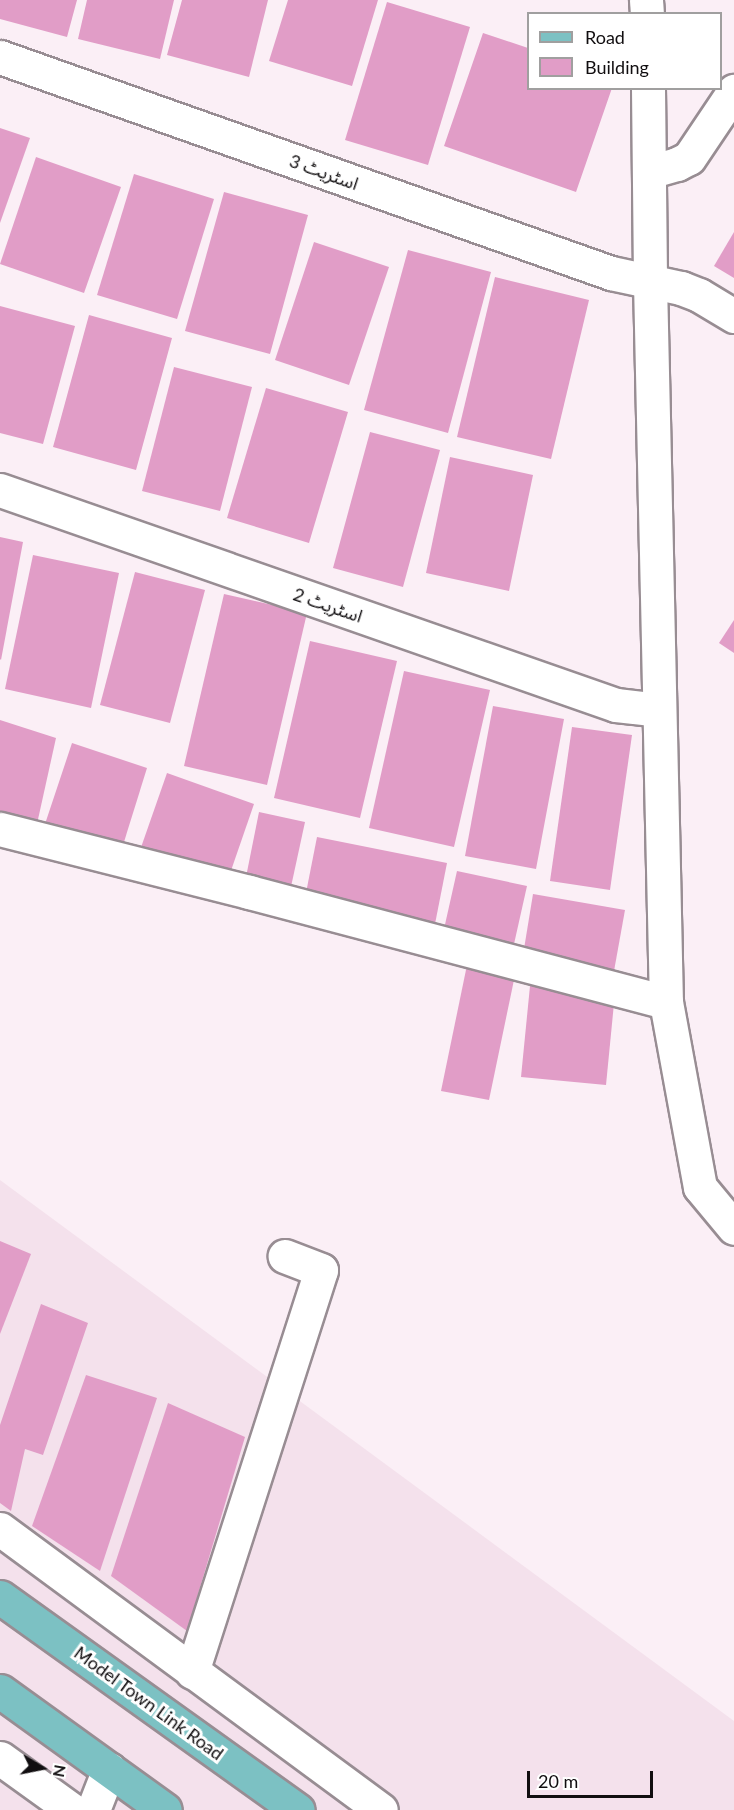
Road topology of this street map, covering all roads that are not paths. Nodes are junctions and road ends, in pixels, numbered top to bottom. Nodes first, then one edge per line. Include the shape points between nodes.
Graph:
1 (0, 57) edge
2 (648, 90) edge
3 (734, 91) edge
4 (649, 172) junction
5 (650, 282) junction
6 (734, 316) edge
7 (0, 490) edge
8 (659, 710) junction
9 (0, 829) edge
10 (666, 1002) junction
11 (734, 1228) edge
12 (285, 1256) dead end
13 (0, 1529) edge
14 (0, 1597) edge
15 (192, 1672) junction
16 (0, 1691) edge
17 (0, 1758) edge
18 (109, 1769) junction
19 (72, 1810) edge
20 (93, 1810) edge
21 (165, 1810) edge
22 (298, 1810) edge
23 (381, 1810) edge

1 - 5 street, اسٹریٹ 3 via 611,273
2 - 4 street
3 - 4 street via 689,158
4 - 5 street
5 - 6 street, اسٹریٹ 3 via 699,295
5 - 8 street
7 - 8 street, اسٹریٹ 2 via 616,705
8 - 10 street
9 - 10 street
10 - 11 street via 700,1187
12 - 15 street via 321,1270
13 - 15 street
14 - 22 main road, Model Town Link Road
15 - 23 street
16 - 18 main road
17 - 19 street
18 - 20 street
18 - 21 main road

